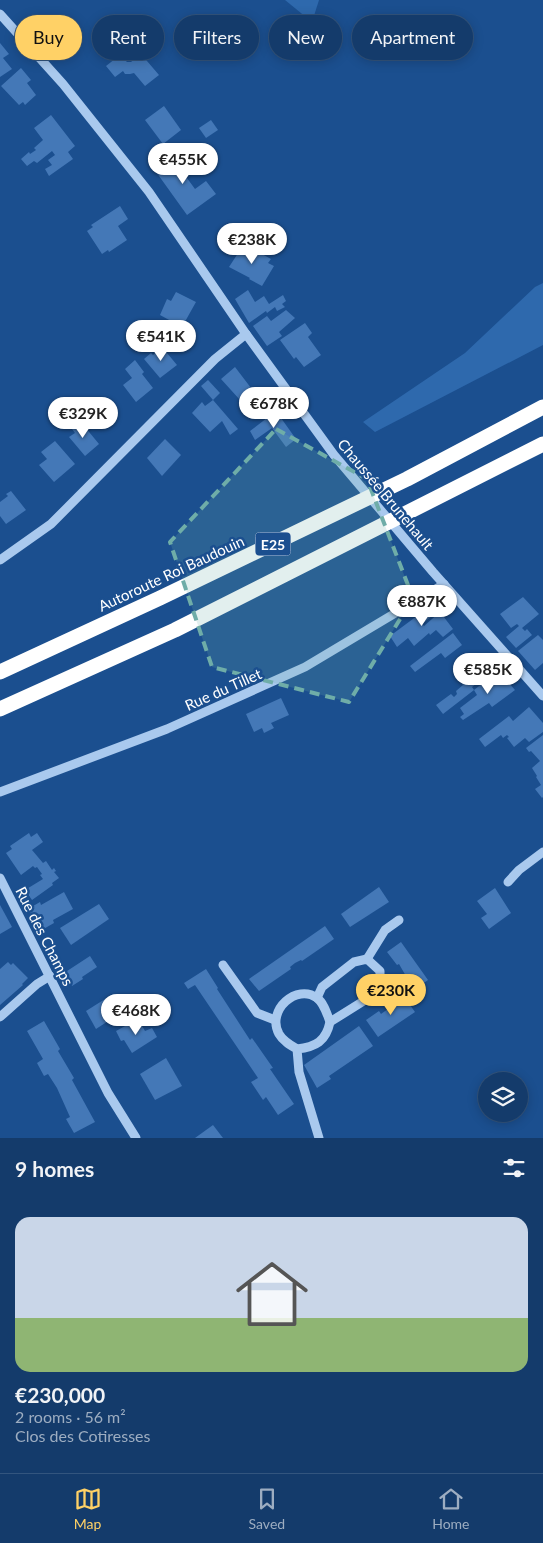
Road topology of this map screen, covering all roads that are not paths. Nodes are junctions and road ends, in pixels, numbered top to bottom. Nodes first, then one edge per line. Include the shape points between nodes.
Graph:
1 (0, 14) edge
2 (246, 334) junction
3 (543, 407) edge
4 (543, 444) edge
5 (0, 560) edge
6 (444, 584) junction
7 (0, 672) edge
8 (543, 696) edge
9 (0, 709) edge
10 (0, 792) edge
11 (543, 852) edge
12 (0, 878) edge
13 (508, 882) dead end
14 (399, 920) dead end
15 (368, 959) junction
16 (223, 964) dead end
17 (50, 976) junction
18 (317, 998) junction
19 (0, 1017) edge
20 (275, 1020) junction
21 (330, 1022) junction
22 (297, 1049) junction
23 (136, 1138) edge
24 (319, 1138) edge

1 - 2 street, Chaussée Brunehault via 63,84 150,192
2 - 5 street via 215,358 51,524
2 - 6 street, Chaussée Brunehault via 334,455
3 - 7 highway, Autoroute Roi Baudouin / E25 via 407,479
4 - 9 highway, E25 via 175,630
6 - 8 street, Chaussée Brunehault
6 - 10 street, Rue du Tillet via 305,667 167,729
11 - 13 street
12 - 17 street, Rue des Champs
14 - 15 street via 385,930
15 - 18 street via 354,962 322,987
15 - 21 street via 380,971 380,985 362,1002
16 - 20 street via 257,1013
17 - 19 street
17 - 23 street, Rue des Champs via 108,1093
18 - 20 street via 307,994 289,997 278,1008
18 - 21 street via 326,1008
20 - 22 street via 279,1034
21 - 22 street via 323,1039 310,1047
22 - 24 street via 300,1072

